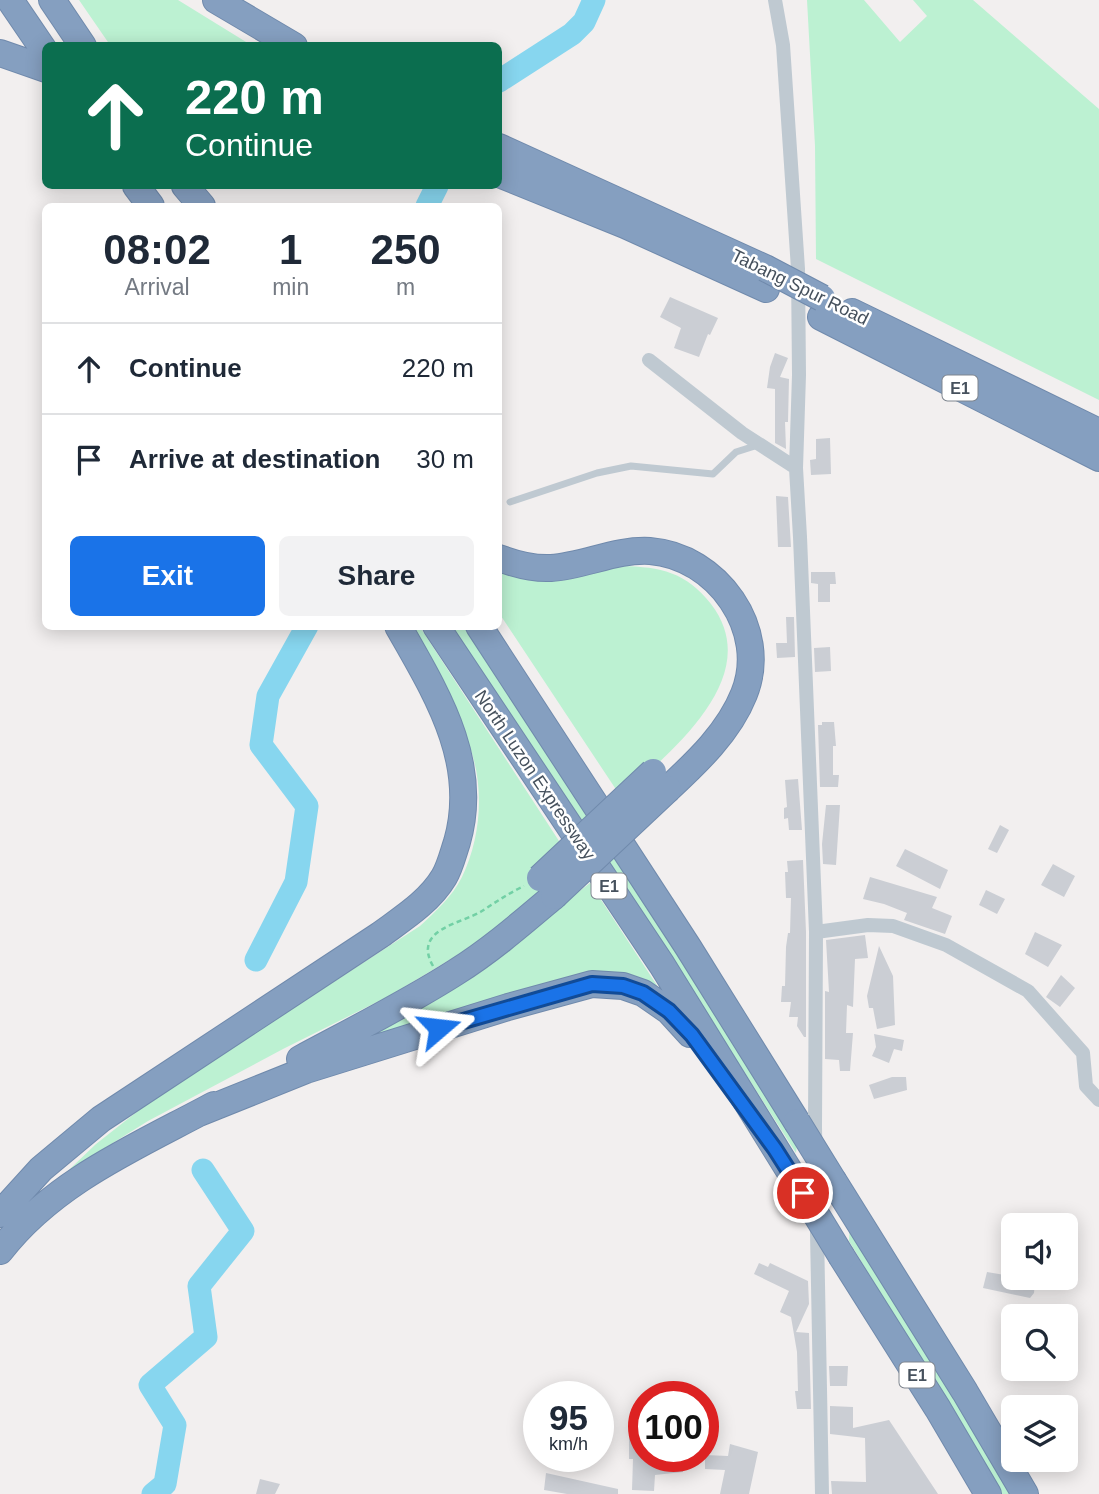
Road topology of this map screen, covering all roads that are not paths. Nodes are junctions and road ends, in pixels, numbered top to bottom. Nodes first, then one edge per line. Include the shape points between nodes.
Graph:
1 (10, 0) edge
2 (52, 0) edge
3 (216, 0) edge
4 (775, 0) edge
5 (80, 42) edge
6 (287, 42) edge
7 (42, 47) edge
8 (2, 54) edge
9 (42, 68) edge
10 (502, 148) edge
11 (502, 175) edge
12 (188, 189) edge
13 (200, 203) edge
14 (765, 278) junction
15 (822, 307) junction
16 (649, 360) dead end
17 (1099, 432) edge
18 (762, 444) junction
19 (1099, 458) edge
20 (796, 468) junction
21 (510, 502) dead end
22 (502, 559) edge
23 (400, 630) edge
24 (439, 630) edge
25 (482, 630) edge
26 (816, 932) junction
27 (1099, 1100) edge
28 (199, 1113) junction
29 (775, 1149) junction
30 (0, 1214) edge
31 (0, 1251) edge
32 (822, 1494) edge
33 (988, 1494) edge
34 (1025, 1494) edge

1 - 7 highway
2 - 5 highway
3 - 6 highway
4 - 20 street via 783,45 798,269
8 - 9 highway
10 - 14 highway, Tabang Spur Road / E1
11 - 14 highway, Tabang Spur Road / E1
12 - 13 highway
14 - 15 highway, Tabang Spur Road / E1, bridge
15 - 17 highway, Tabang Spur Road / E1
15 - 19 highway, Tabang Spur Road / E1
16 - 18 street
18 - 20 street
18 - 21 lane via 736,452 713,474 631,466 597,472
20 - 26 street
22 - 28 highway, bridge via 550,568 651,551 693,564 717,581 745,625 749,643 744,694 717,739 661,780 486,951 421,994
23 - 30 highway via 445,714 461,766 462,818 443,878 422,903 380,935 101,1119 41,1169
24 - 29 highway, North Luzon Expressway / E1 via 662,965
25 - 34 highway, North Luzon Expressway / E1, bridge via 688,947
26 - 27 street via 892,926 946,945 1028,991 1083,1053 1086,1086
26 - 32 street
28 - 29 highway via 306,1070 416,1035 579,986 613,984 643,993 680,1021
28 - 31 highway via 57,1195
29 - 33 highway, North Luzon Expressway / E1, bridge

